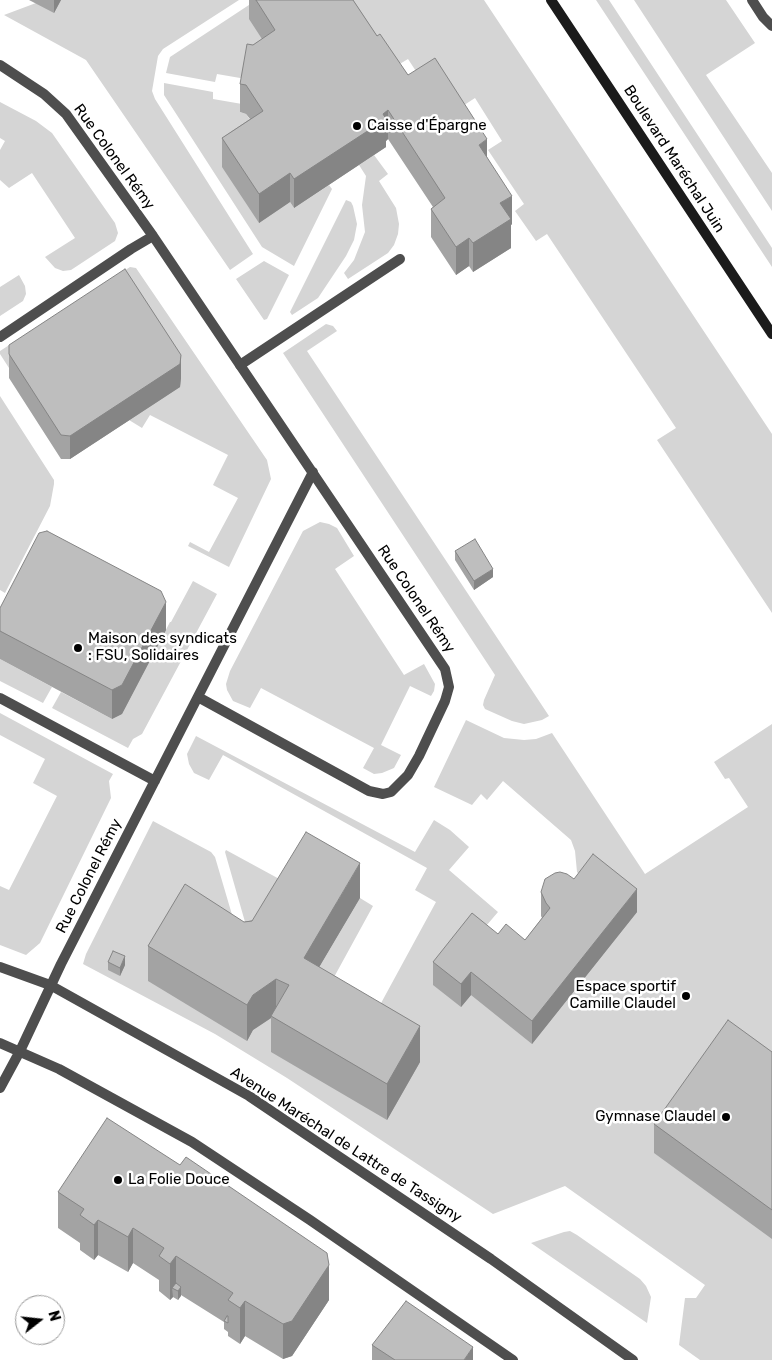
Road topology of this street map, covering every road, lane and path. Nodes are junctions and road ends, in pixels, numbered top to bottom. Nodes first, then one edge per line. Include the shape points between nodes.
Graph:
1 (551, 0) edge
2 (752, 0) edge
3 (772, 26) edge
4 (0, 65) edge
5 (153, 236) junction
6 (400, 259) dead end
7 (772, 334) edge
8 (0, 337) edge
9 (240, 365) junction
10 (313, 472) junction
11 (198, 697) junction
12 (0, 698) edge
13 (154, 781) junction
14 (0, 967) edge
15 (50, 985) junction
16 (0, 1042) edge
17 (20, 1051) junction
18 (0, 1088) edge
19 (512, 1360) edge
20 (634, 1360) edge

1 - 7 main road, Boulevard Maréchal Juin
2 - 3 street
4 - 5 street, Rue Colonel Rémy via 44,94 66,114
5 - 8 street
5 - 9 street, Rue Colonel Rémy
6 - 9 street
9 - 10 street, Rue Colonel Rémy
10 - 11 street, Rue Colonel Rémy
10 - 11 street, Rue Colonel Rémy via 444,669 449,687 445,701 419,756 408,775 391,792 369,791
11 - 13 street, Rue Colonel Rémy
12 - 13 street
13 - 15 street, Rue Colonel Rémy
14 - 15 street, Avenue Maréchal de Lattre de Tassigny
15 - 17 street, Rue Colonel Rémy
15 - 20 street, Avenue Maréchal de Lattre de Tassigny via 249,1096
16 - 17 street
17 - 18 street, Rue Colonel Rémy
17 - 19 street via 192,1142

